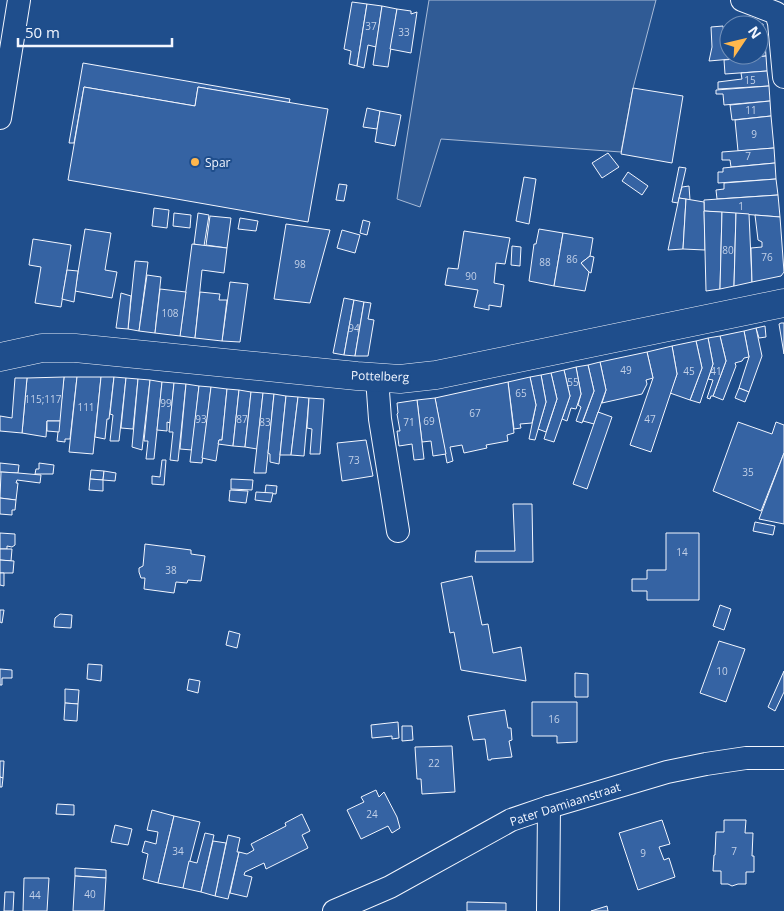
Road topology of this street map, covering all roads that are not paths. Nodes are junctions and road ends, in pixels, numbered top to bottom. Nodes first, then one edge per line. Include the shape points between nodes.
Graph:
1 (19, 0) edge
2 (742, 0) edge
3 (784, 77) edge
4 (0, 118) edge
5 (784, 303) edge
6 (0, 357) edge
7 (377, 378) junction
8 (398, 531) dead end
9 (784, 758) edge
10 (549, 807) junction
11 (334, 911) edge
12 (548, 911) edge

1 - 4 street
2 - 3 street via 776,13
5 - 7 main road, Pottelberg via 436,375
6 - 7 main road, Pottelberg via 42,348 75,348
7 - 8 street via 380,419
9 - 10 street, Pater Damiaanstraat via 746,758 667,772
10 - 11 street, Pater Damiaanstraat via 511,820 390,887
10 - 12 street

